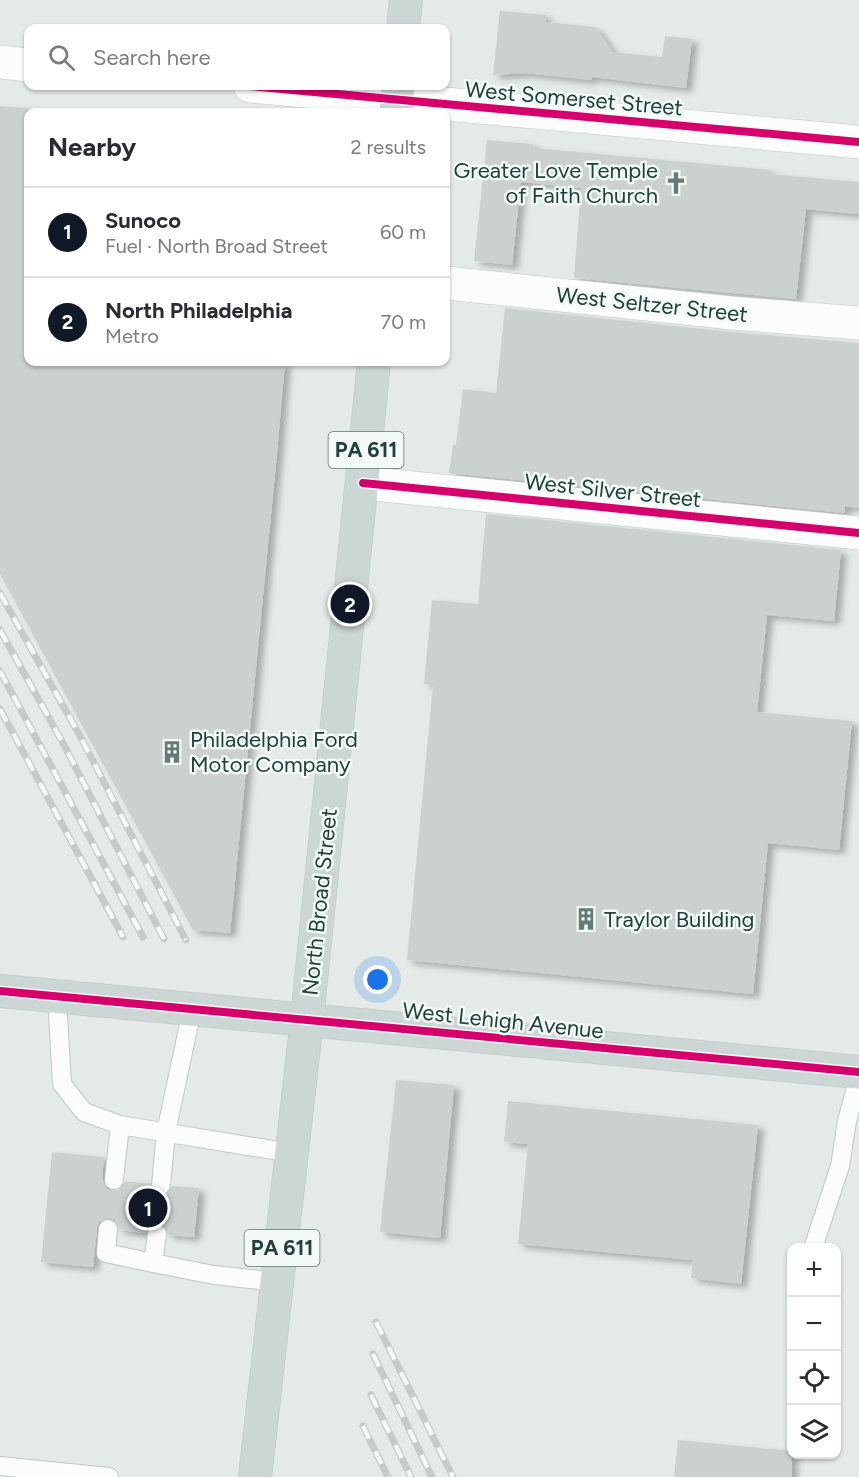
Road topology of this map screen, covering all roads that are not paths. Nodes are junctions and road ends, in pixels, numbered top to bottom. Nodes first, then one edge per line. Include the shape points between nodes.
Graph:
1 (406, 0) edge
2 (404, 24) edge
3 (0, 62) edge
4 (24, 65) edge
5 (295, 90) edge
6 (397, 99) edge
7 (859, 142) edge
8 (450, 283) edge
9 (859, 323) edge
10 (374, 366) edge
11 (363, 483) junction
12 (859, 532) edge
13 (0, 991) edge
14 (57, 997) junction
15 (192, 1010) junction
16 (307, 1019) junction
17 (859, 1074) edge
18 (120, 1125) junction
19 (166, 1132) junction
20 (291, 1153) junction
21 (114, 1180) dead end
22 (161, 1185) dead end
23 (108, 1229) dead end
24 (156, 1234) dead end
25 (815, 1243) edge
26 (153, 1263) junction
27 (278, 1282) junction
28 (0, 1466) edge
29 (109, 1477) edge
30 (255, 1477) edge

1 - 2 main road
3 - 4 street
5 - 6 street, West Somerset Street
6 - 7 street, West Somerset Street
8 - 9 street, West Seltzer Street
10 - 11 main road, North Broad Street / PA 611
11 - 12 street, West Silver Street
11 - 16 main road, North Broad Street / PA 611
13 - 14 main road, West Lehigh Avenue
14 - 15 main road, West Lehigh Avenue
14 - 18 lane via 62,1084 84,1112
15 - 16 main road, West Lehigh Avenue
15 - 19 lane
16 - 17 main road, West Lehigh Avenue
16 - 20 main road, North Broad Street / PA 611
17 - 25 lane via 840,1166
18 - 19 lane
18 - 21 lane
19 - 20 lane
19 - 22 lane
20 - 27 main road, North Broad Street / PA 611
23 - 26 lane via 106,1253
24 - 26 lane
26 - 27 lane
27 - 30 main road, North Broad Street / PA 611
28 - 29 lane

